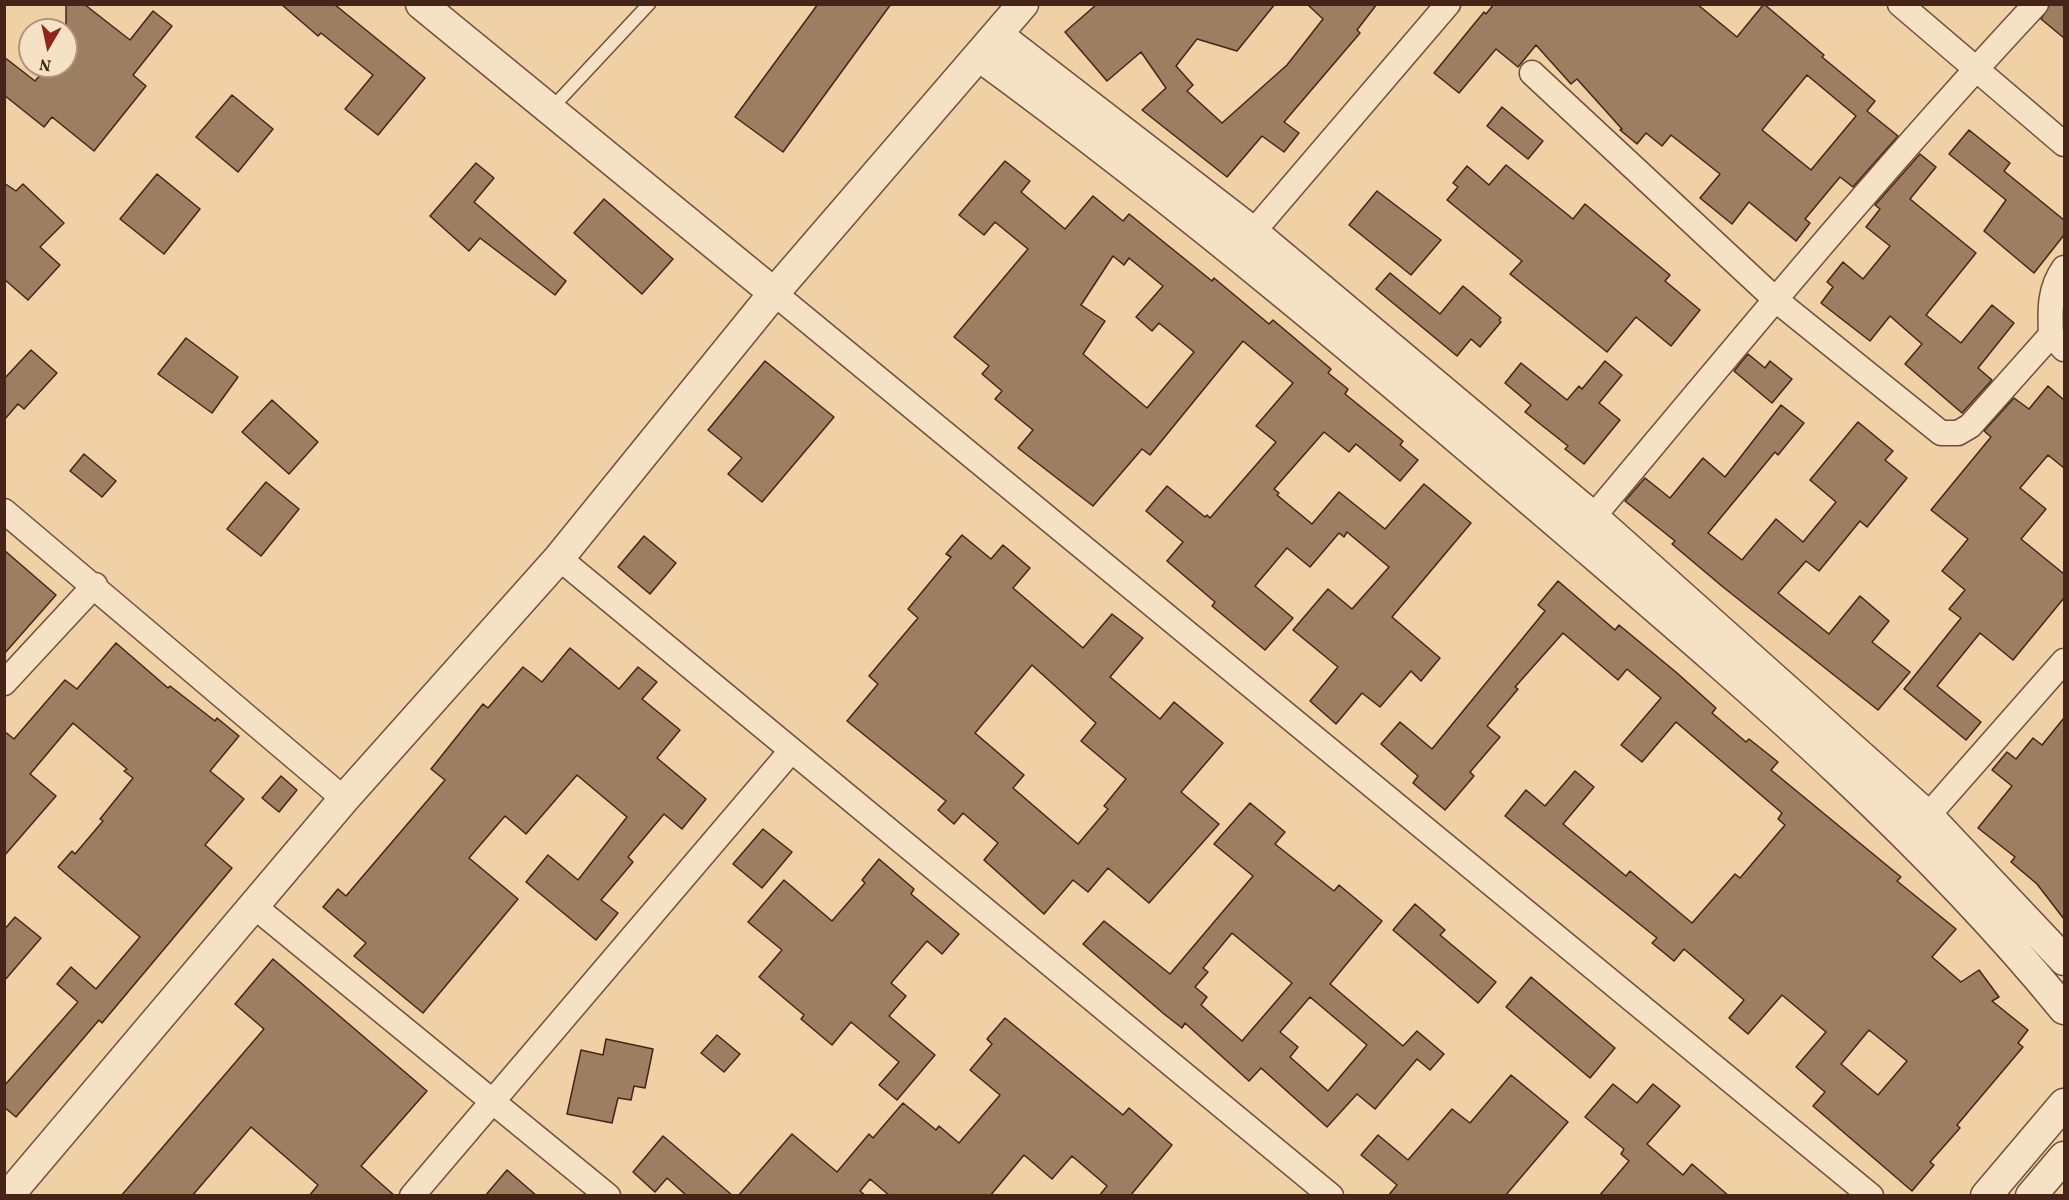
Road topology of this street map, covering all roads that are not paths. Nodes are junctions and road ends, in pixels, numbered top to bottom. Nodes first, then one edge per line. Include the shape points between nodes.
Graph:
1 (421, 4) edge
2 (649, 4) edge
3 (1023, 4) edge
4 (1448, 4) edge
5 (1900, 4) edge
6 (2036, 4) edge
7 (989, 45) junction
8 (1975, 69) junction
9 (1532, 73) dead end
10 (550, 110) junction
11 (2064, 144) edge
12 (1253, 232) junction
13 (2064, 268) edge
14 (774, 293) junction
15 (1776, 300) junction
16 (2058, 342) edge
17 (4, 511) edge
18 (1593, 517) junction
19 (559, 558) junction
20 (95, 585) junction
21 (2064, 661) edge
22 (4, 683) edge
23 (791, 751) junction
24 (344, 799) junction
25 (1929, 817) junction
26 (1907, 836) junction
27 (255, 907) junction
28 (2064, 960) edge
29 (2064, 1009) edge
30 (492, 1103) junction
31 (2064, 1104) edge
32 (2064, 1157) edge
33 (8, 1196) edge
34 (412, 1196) edge
35 (608, 1196) edge
36 (1331, 1196) edge
37 (1871, 1196) edge
38 (1986, 1196) edge
39 (2031, 1196) edge

1 - 10 street
2 - 10 lane
3 - 7 street
4 - 12 street
5 - 8 street
6 - 8 street
7 - 12 street
7 - 14 street
7 - 26 street via 1712,656
8 - 11 street
8 - 15 street
9 - 15 street
10 - 14 street
12 - 18 street
13 - 16 street via 2050,304
14 - 19 street
14 - 37 street
15 - 16 street via 1941,433 1958,433 1970,426
15 - 18 street
17 - 20 street
18 - 25 street
19 - 23 street
19 - 24 street
20 - 22 street
20 - 24 street
21 - 25 street
23 - 30 street
23 - 36 street
24 - 27 street
25 - 26 street
25 - 28 street
26 - 29 street via 1982,914
27 - 30 street
27 - 33 street
30 - 34 street
30 - 35 street
31 - 38 street
32 - 39 street

